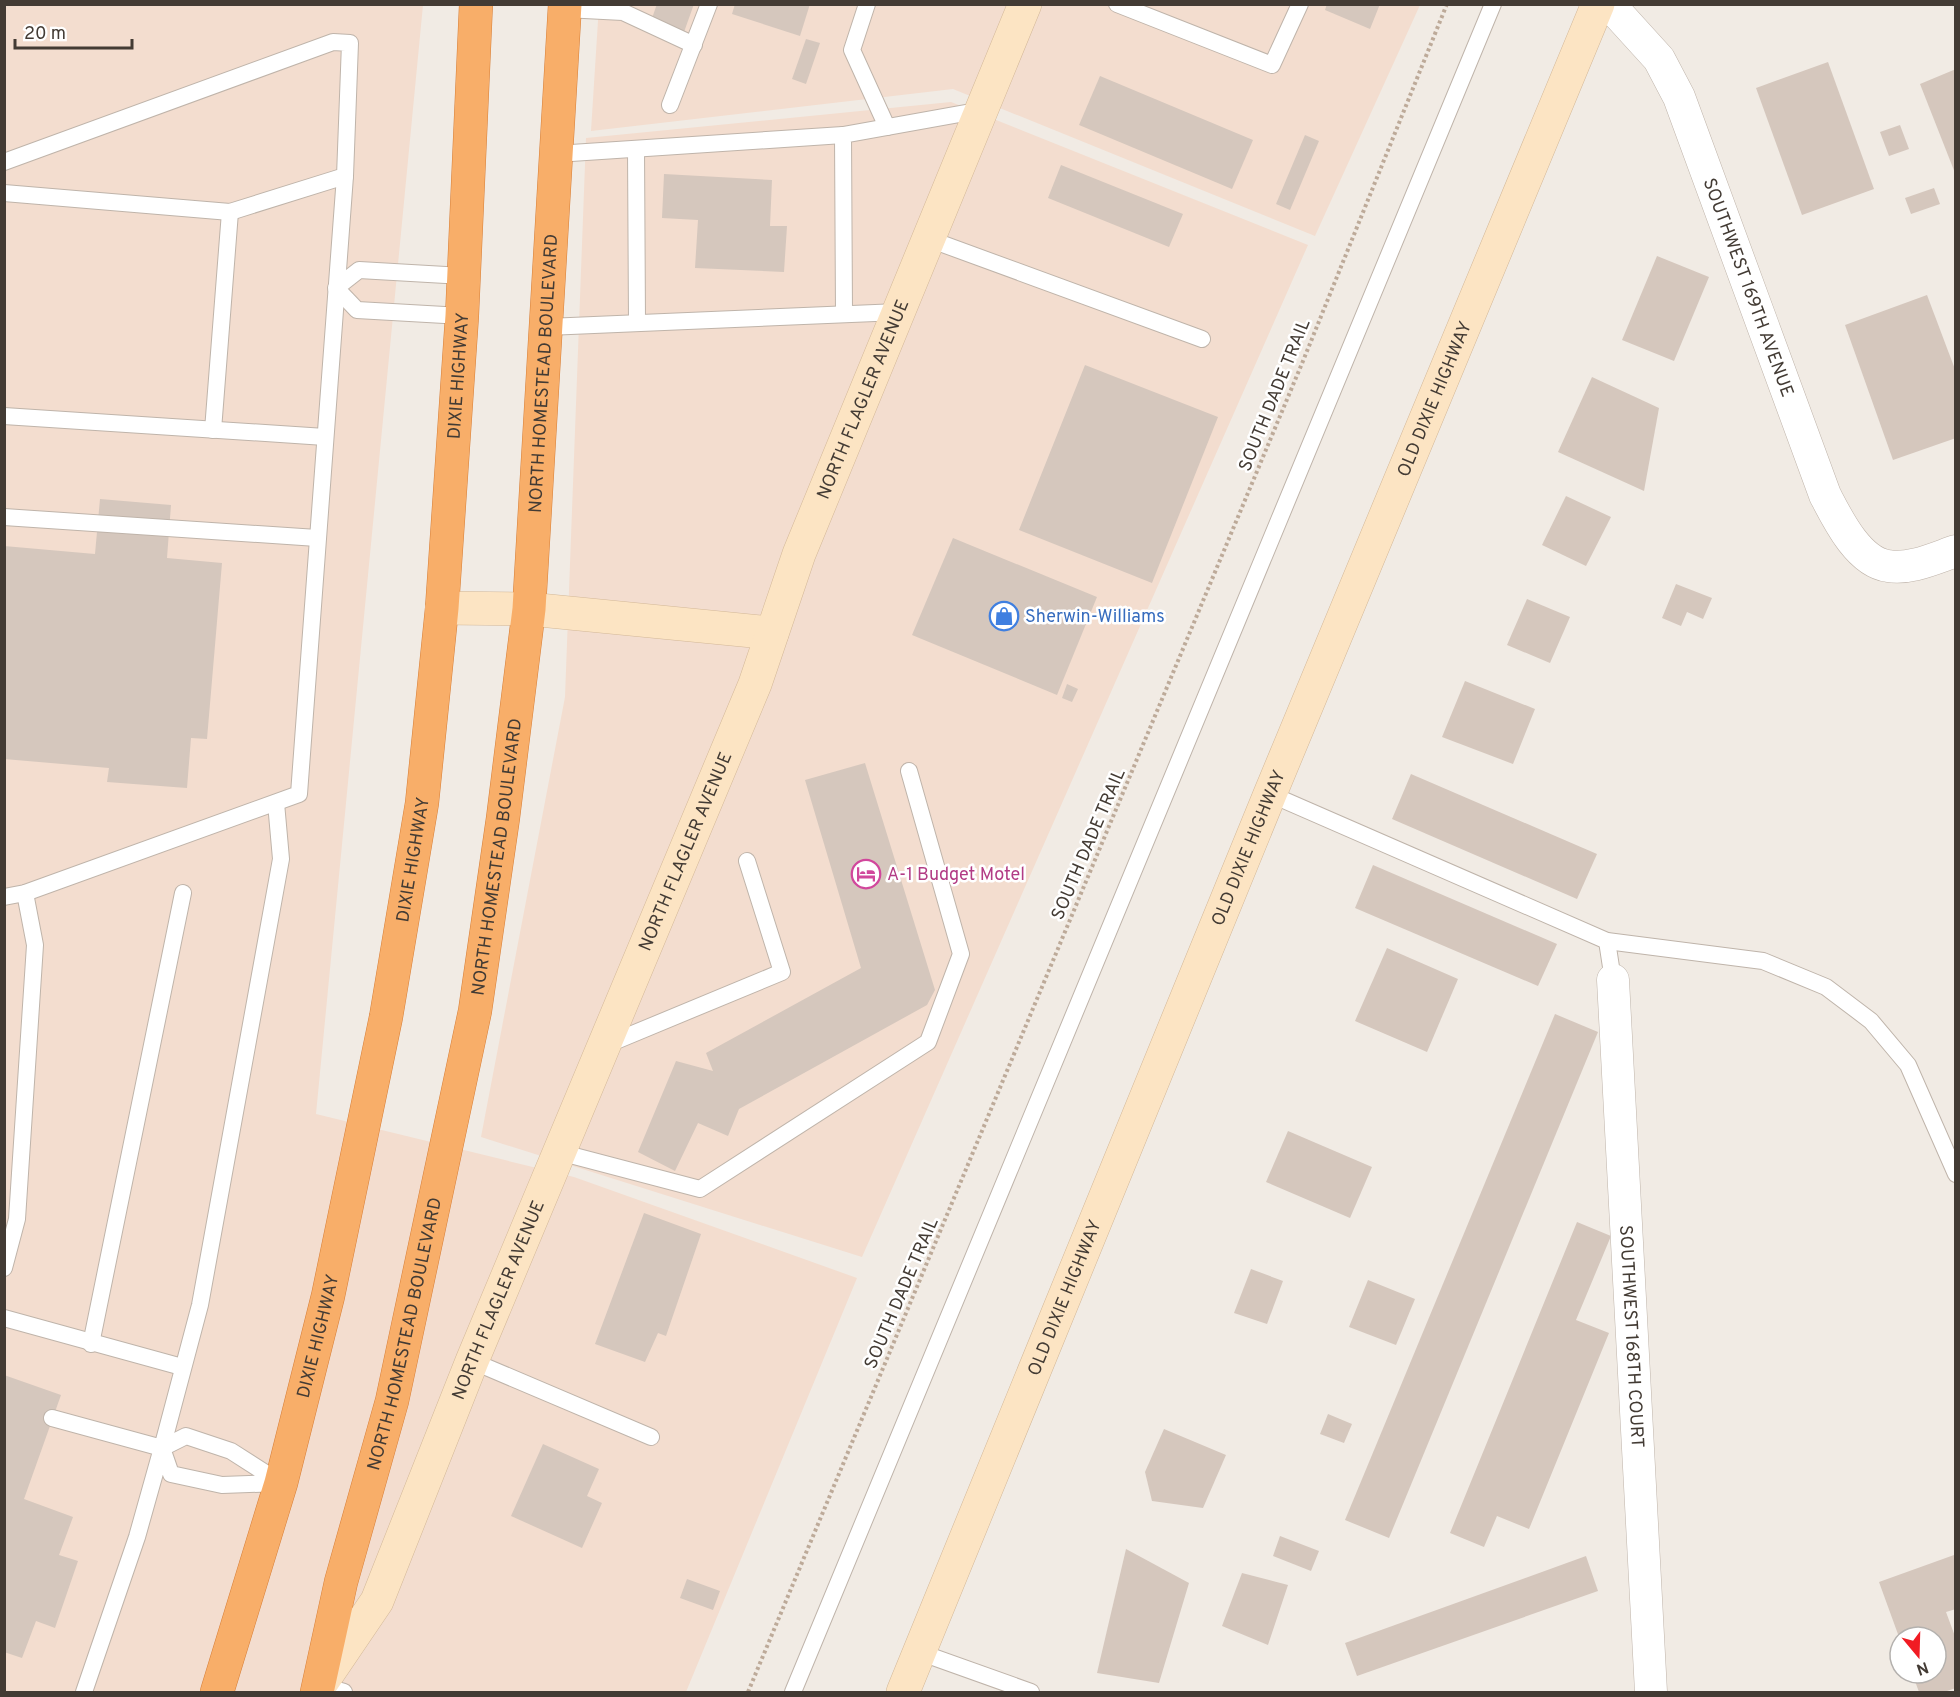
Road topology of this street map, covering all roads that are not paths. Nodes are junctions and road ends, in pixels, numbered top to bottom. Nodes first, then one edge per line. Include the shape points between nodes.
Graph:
1 (476, 4) edge
2 (709, 4) edge
3 (867, 4) edge
4 (1025, 4) edge
5 (1117, 4) edge
6 (1300, 4) edge
7 (1493, 4) edge
8 (1598, 4) edge
9 (1609, 4) edge
10 (565, 7) edge
11 (694, 45) junction
12 (670, 105) dead end
13 (982, 110) junction
14 (887, 127) junction
15 (843, 135) junction
16 (636, 149) junction
17 (556, 154) junction
18 (4, 162) edge
19 (345, 176) junction
20 (4, 193) edge
21 (230, 213) junction
22 (929, 239) junction
23 (463, 276) junction
24 (336, 288) junction
25 (899, 312) junction
26 (844, 313) junction
27 (462, 316) junction
28 (637, 322) junction
29 (547, 327) junction
30 (1202, 339) dead end
31 (4, 416) edge
32 (213, 430) junction
33 (325, 437) junction
34 (4, 516) edge
35 (317, 538) junction
36 (1956, 551) edge
37 (442, 608) junction
38 (529, 609) junction
39 (772, 633) junction
40 (909, 771) dead end
41 (1270, 794) junction
42 (276, 802) junction
43 (747, 861) dead end
44 (25, 893) junction
45 (183, 893) dead end
46 (4, 897) edge
47 (1607, 940) junction
48 (1613, 980) joint
49 (603, 1047) junction
50 (559, 1152) junction
51 (1956, 1174) edge
52 (4, 1268) edge
53 (4, 1317) edge
54 (91, 1344) junction
55 (472, 1361) junction
56 (182, 1367) junction
57 (52, 1418) dead end
58 (651, 1437) dead end
59 (162, 1448) junction
60 (281, 1483) junction
61 (919, 1652) junction
62 (327, 1690) edge
63 (84, 1692) edge
64 (217, 1692) edge
65 (794, 1692) edge
66 (903, 1692) edge
67 (1031, 1692) edge
68 (1651, 1692) edge

1 - 23 highway, DIXIE HIGHWAY
2 - 11 lane
3 - 14 lane via 852,50
4 - 13 street, NORTH FLAGLER AVENUE
5 - 6 lane via 1272,66
7 - 65 lane
8 - 41 street, OLD DIXIE HIGHWAY
9 - 36 street, SOUTHWEST 169TH AVENUE via 1659,59 1679,97 1825,495 1841,526 1862,552 1886,566 1906,566
10 - 11 lane via 623,12
10 - 17 highway, NORTH HOMESTEAD BOULEVARD
11 - 12 lane
13 - 14 lane
13 - 22 street, NORTH FLAGLER AVENUE
14 - 15 lane
15 - 16 lane
15 - 26 lane
16 - 17 lane
16 - 28 lane
17 - 29 highway, NORTH HOMESTEAD BOULEVARD
18 - 19 lane via 333,42 350,43
19 - 21 lane
19 - 24 lane
20 - 21 lane
21 - 32 lane
22 - 25 street, NORTH FLAGLER AVENUE
22 - 30 lane
23 - 24 lane via 359,270
23 - 27 highway, DIXIE HIGHWAY
24 - 27 lane via 357,310
24 - 33 lane
25 - 26 lane
25 - 39 street, NORTH FLAGLER AVENUE via 799,554
26 - 28 lane
27 - 37 highway, DIXIE HIGHWAY
28 - 29 lane
29 - 38 highway, NORTH HOMESTEAD BOULEVARD
31 - 32 lane
32 - 33 lane
33 - 35 lane
34 - 35 lane
35 - 42 lane via 298,794
37 - 38 street
37 - 60 highway, DIXIE HIGHWAY via 422,803 386,1017 330,1285
38 - 39 street
38 - 62 highway, NORTH HOMESTEAD BOULEVARD via 475,1011 392,1401 341,1581
39 - 49 street, NORTH FLAGLER AVENUE via 755,684
40 - 50 lane via 961,954 927,1042 700,1190
41 - 47 lane
41 - 61 street, OLD DIXIE HIGHWAY
42 - 44 lane
42 - 56 lane via 281,859 200,1305
43 - 49 lane via 782,972
44 - 46 lane
44 - 52 lane via 35,945 17,1219
45 - 54 lane
47 - 48 lane
47 - 51 lane via 1763,961 1826,987 1871,1021 1908,1065
48 - 68 street, SOUTHWEST 168TH COURT
49 - 50 street, NORTH FLAGLER AVENUE
50 - 55 street, NORTH FLAGLER AVENUE
53 - 54 lane
54 - 56 lane
55 - 58 lane
55 - 62 street, NORTH FLAGLER AVENUE via 377,1601
56 - 59 lane
57 - 59 lane
59 - 60 lane via 186,1436 231,1451
59 - 60 lane via 171,1474 222,1485
59 - 63 lane via 137,1537
60 - 64 highway, DIXIE HIGHWAY
61 - 66 street, OLD DIXIE HIGHWAY
61 - 67 lane

